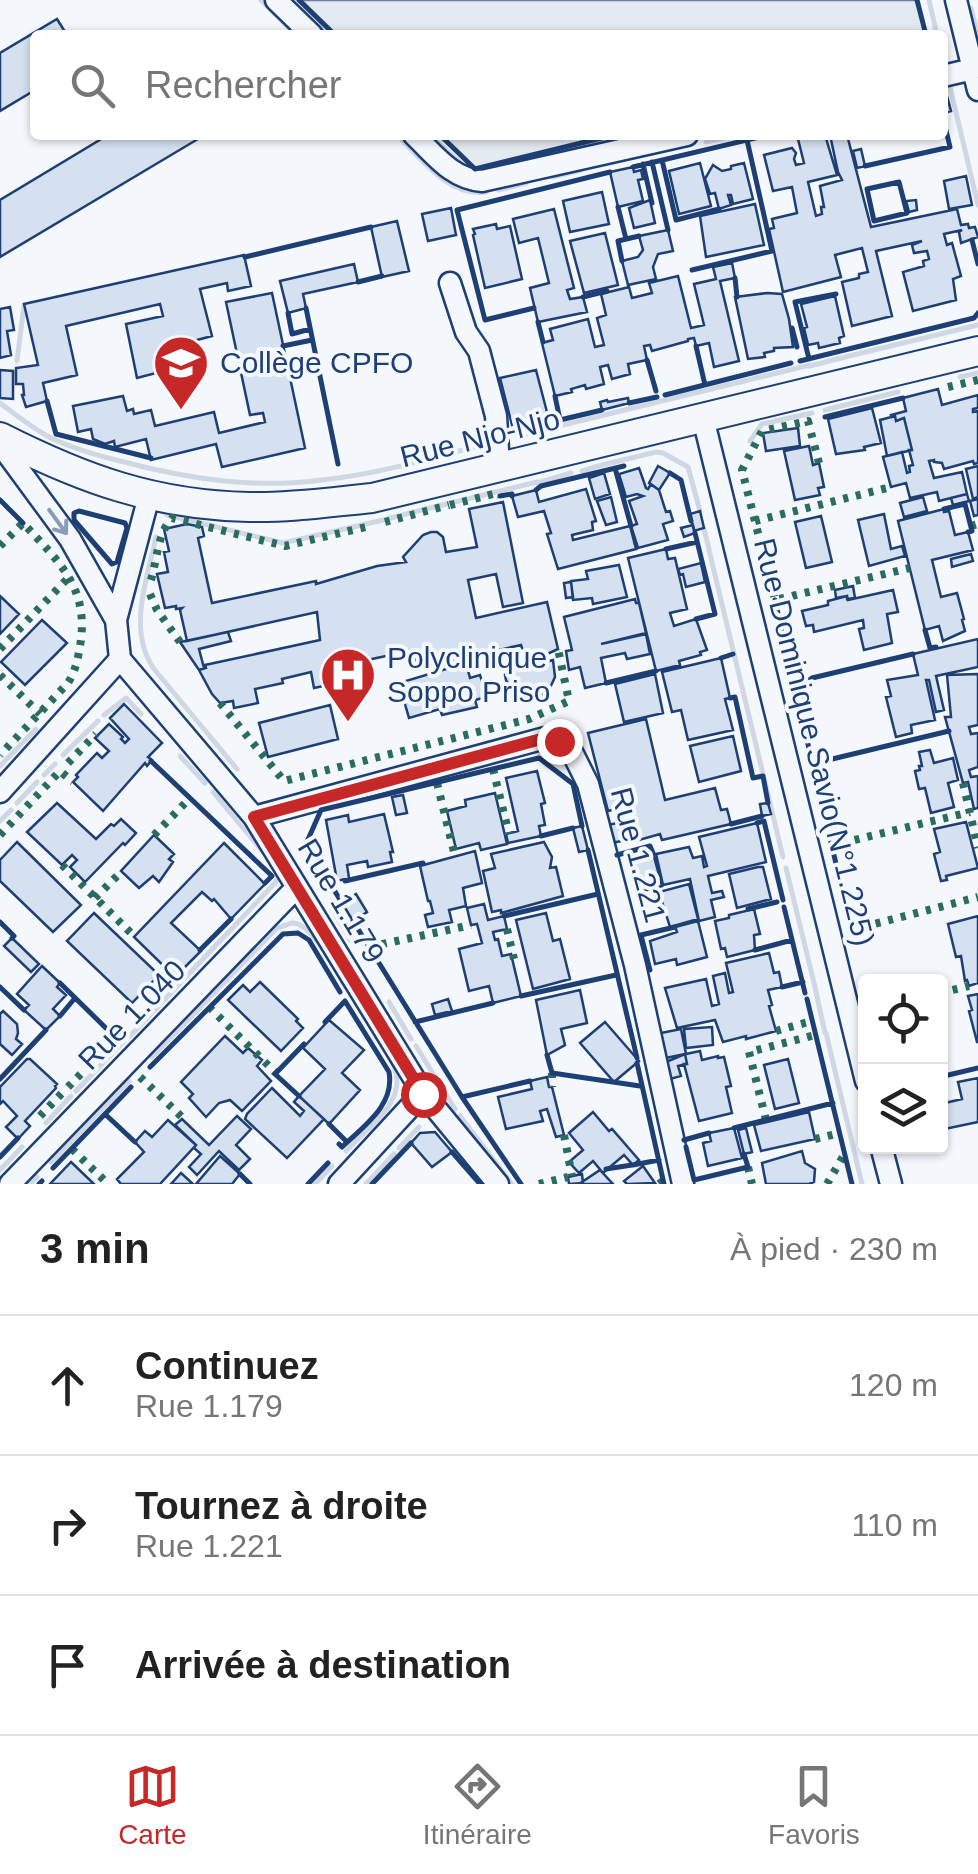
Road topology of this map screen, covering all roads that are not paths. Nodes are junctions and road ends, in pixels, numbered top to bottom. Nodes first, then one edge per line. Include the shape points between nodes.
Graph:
1 (276, 0) edge
2 (956, 0) edge
3 (307, 30) edge
4 (973, 69) junction
5 (948, 75) edge
6 (978, 90) edge
7 (419, 140) edge
8 (664, 140) edge
9 (450, 283) dead end
10 (978, 351) edge
11 (704, 418) junction
12 (0, 440) edge
13 (499, 467) junction
14 (149, 496) junction
15 (116, 620) junction
16 (120, 659) junction
17 (0, 792) edge
18 (254, 817) junction
19 (297, 887) junction
20 (862, 1064) edge
21 (423, 1094) junction
22 (884, 1154) edge
23 (10, 1184) edge
24 (339, 1184) edge
25 (498, 1184) edge
26 (683, 1184) edge
27 (891, 1184) edge

1 - 3 street
2 - 4 street
4 - 5 street
4 - 6 street
7 - 8 street via 469,180
9 - 13 street via 496,416
10 - 11 main road, Rue Njo-Njo
11 - 13 main road, Rue Njo-Njo
11 - 20 street, Rue Dominique Savio(N°1.225)
12 - 14 main road, Rue Njo-Njo
12 -> 15 street via 70,538
13 - 14 main road, Rue Njo-Njo via 372,498 302,506 250,508
14 - 15 street
15 - 16 street
16 - 17 street
16 - 18 street, Rue 1.179
18 - 19 street, Rue 1.179
18 - 26 street, Rue 1.221 via 545,738 572,752 588,784 631,947
19 - 21 street, Rue 1.179
19 - 23 street, Rue 1.040
21 - 24 street
21 - 25 street, Rue 1.179
22 - 27 street

